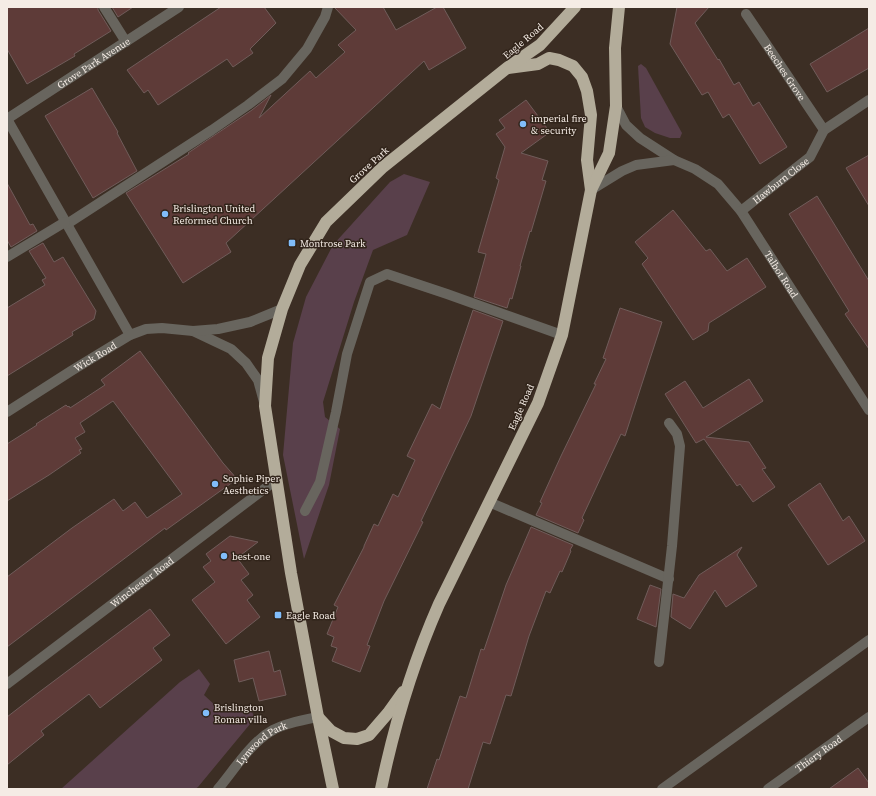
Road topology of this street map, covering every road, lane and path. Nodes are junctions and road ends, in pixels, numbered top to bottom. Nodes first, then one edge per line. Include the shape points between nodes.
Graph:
1 (104, 7) edge
2 (179, 7) edge
3 (328, 7) edge
4 (619, 7) edge
5 (573, 10) edge
6 (746, 14) dead end
7 (126, 42) junction
8 (507, 68) junction
9 (869, 100) edge
10 (616, 106) junction
11 (7, 119) edge
12 (824, 130) junction
13 (674, 160) junction
14 (591, 190) junction
15 (741, 211) junction
16 (66, 223) junction
17 (7, 257) edge
18 (282, 309) junction
19 (192, 330) junction
20 (562, 335) junction
21 (130, 336) junction
22 (265, 406) junction
23 (8, 409) edge
24 (869, 410) edge
25 (669, 423) dead end
26 (276, 480) junction
27 (489, 502) junction
28 (305, 511) dead end
29 (669, 579) junction
30 (869, 640) edge
31 (659, 662) dead end
32 (7, 684) edge
33 (407, 686) junction
34 (318, 716) junction
35 (869, 717) edge
36 (332, 785) edge
37 (218, 789) edge
38 (381, 789) edge
39 (662, 789) edge
40 (768, 789) edge

1 - 7 street
2 - 7 street, Grove Park Avenue
3 - 16 street via 307,49 282,78 212,130
4 - 10 highway, Eagle Road via 615,48
5 - 8 highway, Eagle Road via 540,45
6 - 12 street, Beeches Grove
7 - 11 street, Grove Park Avenue
8 - 14 highway, Eagle Road via 538,64 549,58 573,66 582,77 587,91 590,115 587,160
8 - 18 highway, Grove Park via 382,167 326,222 300,265
9 - 12 street, Hawburn Close
10 - 13 street, Talbot Road via 626,125 640,138
10 - 14 highway, Eagle Road via 609,153
11 - 16 street
12 - 15 street, Hawburn Close via 810,157
13 - 14 street via 636,165
13 - 15 street, Talbot Road via 695,169 718,184
14 - 20 highway, Eagle Road
15 - 24 street, Talbot Road
16 - 17 street
16 - 21 street
18 - 19 street, Wick Road via 218,329
18 - 22 highway, Grove Park via 268,358
19 - 21 street, Wick Road via 146,329
19 - 22 street, Wick Road via 231,349 246,363 258,380
20 - 27 highway, Eagle Road via 538,403
20 - 28 street via 387,274 370,282 347,354 320,482
21 - 23 street, Wick Road
22 - 26 highway, Grove Park
25 - 29 street via 677,434 680,446
26 - 32 street, Winchester Road
26 - 34 highway, Grove Park
27 - 29 street
27 - 33 highway, Eagle Road via 429,626
29 - 31 street
30 - 39 street
33 - 34 highway, Eagle Road via 368,735 358,739 344,738 331,732
33 - 38 highway, Eagle Road
34 - 36 highway, Grove Park
34 - 37 street, Lynwood Park via 289,724 267,734 255,743
35 - 40 street, Thiery Road

